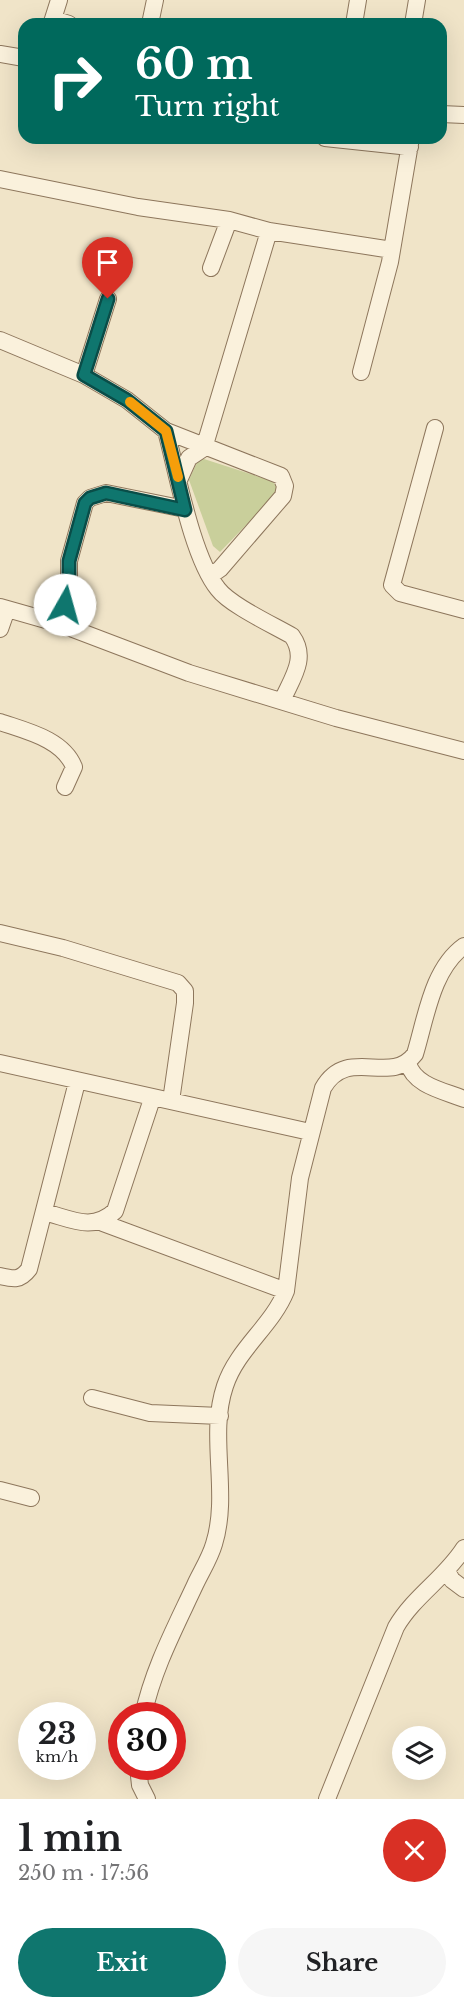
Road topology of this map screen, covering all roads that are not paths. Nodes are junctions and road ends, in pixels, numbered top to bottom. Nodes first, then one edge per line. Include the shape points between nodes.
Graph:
1 (59, 0) edge
2 (155, 0) edge
3 (358, 0) edge
4 (417, 0) edge
5 (58, 18) edge
6 (151, 18) edge
7 (355, 18) edge
8 (414, 18) edge
9 (0, 54) edge
10 (18, 57) edge
11 (447, 114) edge
12 (464, 115) edge
13 (410, 144) edge
14 (0, 179) edge
15 (229, 220) junction
16 (269, 231) junction
17 (392, 250) junction
18 (212, 268) dead end
19 (108, 299) dead end
20 (0, 340) edge
21 (361, 372) dead end
22 (84, 375) junction
23 (435, 428) dead end
24 (166, 431) junction
25 (204, 448) junction
26 (179, 480) junction
27 (185, 510) junction
28 (210, 576) junction
29 (3, 608) edge
30 (464, 610) edge
31 (60, 624) junction
32 (0, 629) edge
33 (282, 701) junction
34 (0, 722) edge
35 (464, 751) edge
36 (65, 787) dead end
37 (0, 933) edge
38 (464, 946) edge
39 (0, 1063) edge
40 (408, 1063) junction
41 (77, 1082) junction
42 (152, 1099) junction
43 (464, 1099) edge
44 (171, 1101) junction
45 (310, 1132) junction
46 (44, 1212) junction
47 (103, 1223) junction
48 (0, 1276) edge
49 (286, 1291) junction
50 (92, 1398) dead end
51 (220, 1416) junction
52 (0, 1490) edge
53 (32, 1498) dead end
54 (464, 1548) edge
55 (447, 1571) junction
56 (464, 1589) edge
57 (147, 1702) edge
58 (139, 1780) edge
59 (147, 1799) edge
60 (327, 1799) edge

1 - 5 street
2 - 6 street
3 - 7 street
4 - 8 street
9 - 10 street
11 - 12 street
13 - 17 street
14 - 15 street via 138,207
15 - 16 street
15 - 18 street
16 - 17 street
16 - 25 street
17 - 21 street
19 - 22 street
20 - 22 street
22 - 24 street via 127,400
23 - 30 street via 392,585 399,593
24 - 25 street
24 - 26 street
25 - 26 street via 189,459
25 - 28 street via 277,473 285,486 280,500
26 - 27 street
27 - 28 street
27 - 31 street via 106,493 90,498 69,561 69,584
28 - 33 street via 218,590 292,636 299,646 301,655
29 - 31 street
29 - 32 street
31 - 33 street via 189,673
33 - 35 street
34 - 36 street via 62,749 74,767
37 - 44 street via 178,983 185,991 185,1003
38 - 40 street via 453,954 440,975 415,1054
39 - 41 street
40 - 43 street via 421,1082
40 - 45 street via 399,1067 352,1067 331,1075 323,1088
41 - 42 street
41 - 46 street
42 - 44 street
42 - 47 street via 125,1189 116,1211
44 - 45 street
45 - 49 street
46 - 47 street
46 - 48 street via 29,1269 16,1280
47 - 49 street
49 - 51 street via 281,1305 230,1374
50 - 51 street via 150,1413
51 - 57 street via 219,1514 214,1544 157,1665
52 - 53 street
54 - 55 street
55 - 56 street
55 - 60 street via 412,1603 396,1627
58 - 59 street

